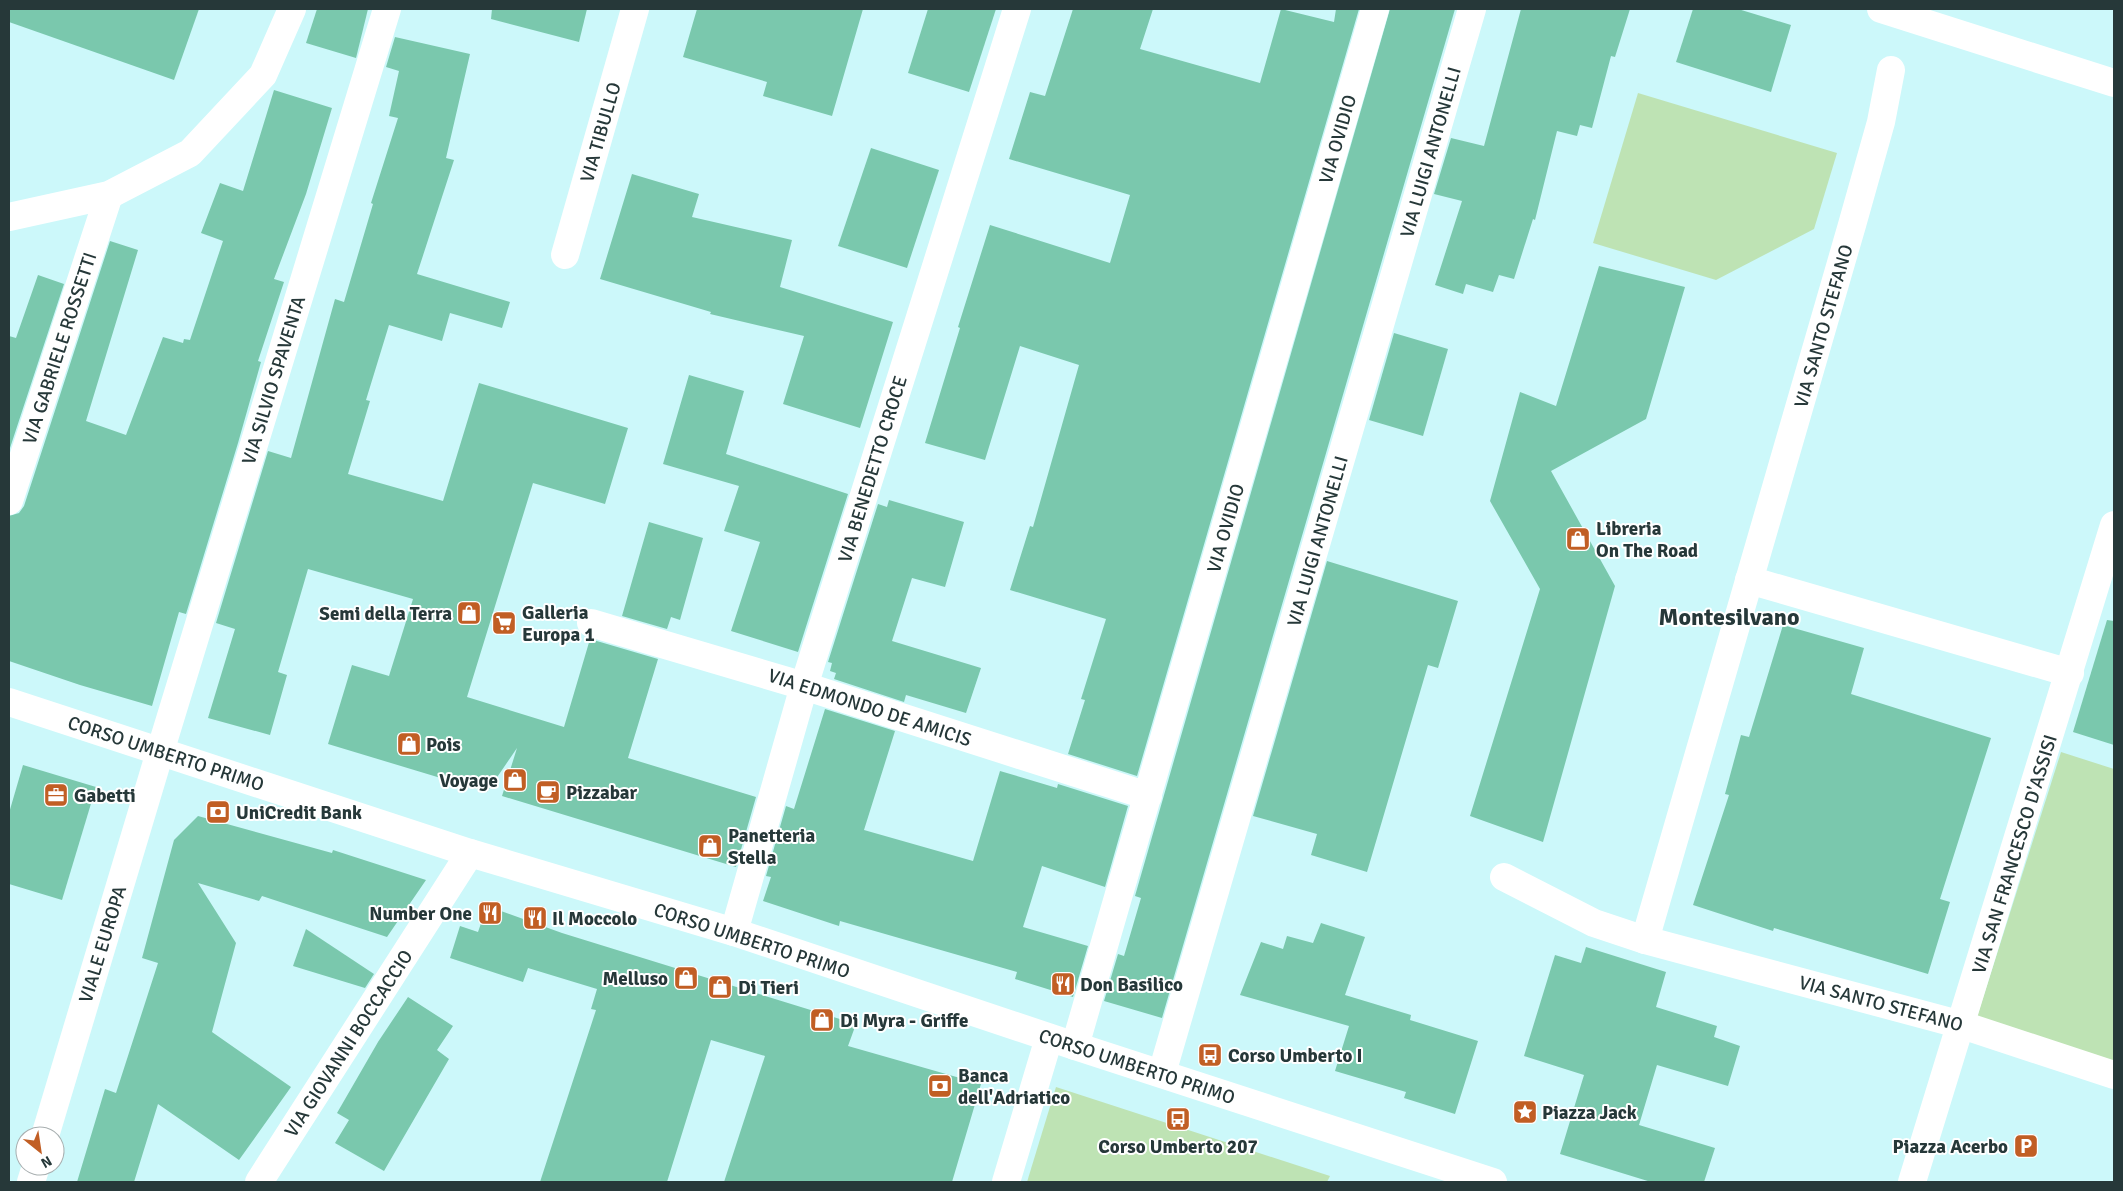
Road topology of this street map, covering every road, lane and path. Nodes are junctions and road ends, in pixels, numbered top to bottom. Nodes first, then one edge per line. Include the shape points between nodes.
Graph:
1 (292, 9) edge
2 (387, 9) edge
3 (635, 9) edge
4 (1017, 9) edge
5 (1375, 9) edge
6 (1472, 9) edge
7 (1881, 9) edge
8 (1891, 70) dead end
9 (2114, 83) edge
10 (109, 195) junction
11 (9, 217) edge
12 (565, 255) dead end
13 (9, 501) edge
14 (2114, 526) edge
15 (1748, 580) junction
16 (592, 623) dead end
17 (2070, 673) junction
18 (804, 686) junction
19 (9, 702) edge
20 (160, 752) junction
21 (1148, 796) junction
22 (470, 853) junction
23 (1504, 877) dead end
24 (734, 932) junction
25 (1645, 940) junction
26 (1962, 1025) junction
27 (1049, 1038) junction
28 (1075, 1046) junction
29 (1162, 1073) junction
30 (2114, 1075) edge
31 (48, 1126) edge
32 (259, 1182) edge
33 (1006, 1182) edge
34 (1493, 1182) edge
35 (1912, 1182) edge

1 - 10 street via 263,75 190,153
2 - 20 street, VIA SILVIO SPAVENTA
3 - 12 street, VIA TIBULLO
4 - 18 street, VIA BENEDETTO CROCE
5 - 21 street, VIA OVIDIO
6 - 29 street, VIA LUIGI ANTONELLI
7 - 9 street
8 - 15 street, VIA SANTO STEFANO via 1881,122
10 - 11 street
10 - 13 street, VIA GABRIELE ROSSETTI
14 - 17 street, VIA SAN FRANCESCO D'ASSISI
15 - 17 street
15 - 25 street, VIA SANTO STEFANO
16 - 18 street, VIA EDMONDO DE AMICIS
17 - 26 street, VIA SAN FRANCESCO D'ASSISI
18 - 21 street, VIA EDMONDO DE AMICIS
18 - 24 street, VIA BENEDETTO CROCE
19 - 20 street, CORSO UMBERTO PRIMO
20 - 22 street, CORSO UMBERTO PRIMO
20 - 31 street, VIALE EUROPA
21 - 28 street, VIA OVIDIO
22 - 24 street, CORSO UMBERTO PRIMO
22 - 32 street, VIA GIOVANNI BOCCACCIO
23 - 25 street, VIA SANTO STEFANO via 1594,923
24 - 27 street, CORSO UMBERTO PRIMO
25 - 26 street, VIA SANTO STEFANO
26 - 30 street, VIA SANTO STEFANO
26 - 35 street, VIA SAN FRANCESCO D'ASSISI
27 - 28 street, CORSO UMBERTO PRIMO
27 - 33 street
28 - 29 street, CORSO UMBERTO PRIMO
29 - 34 street, CORSO UMBERTO PRIMO

